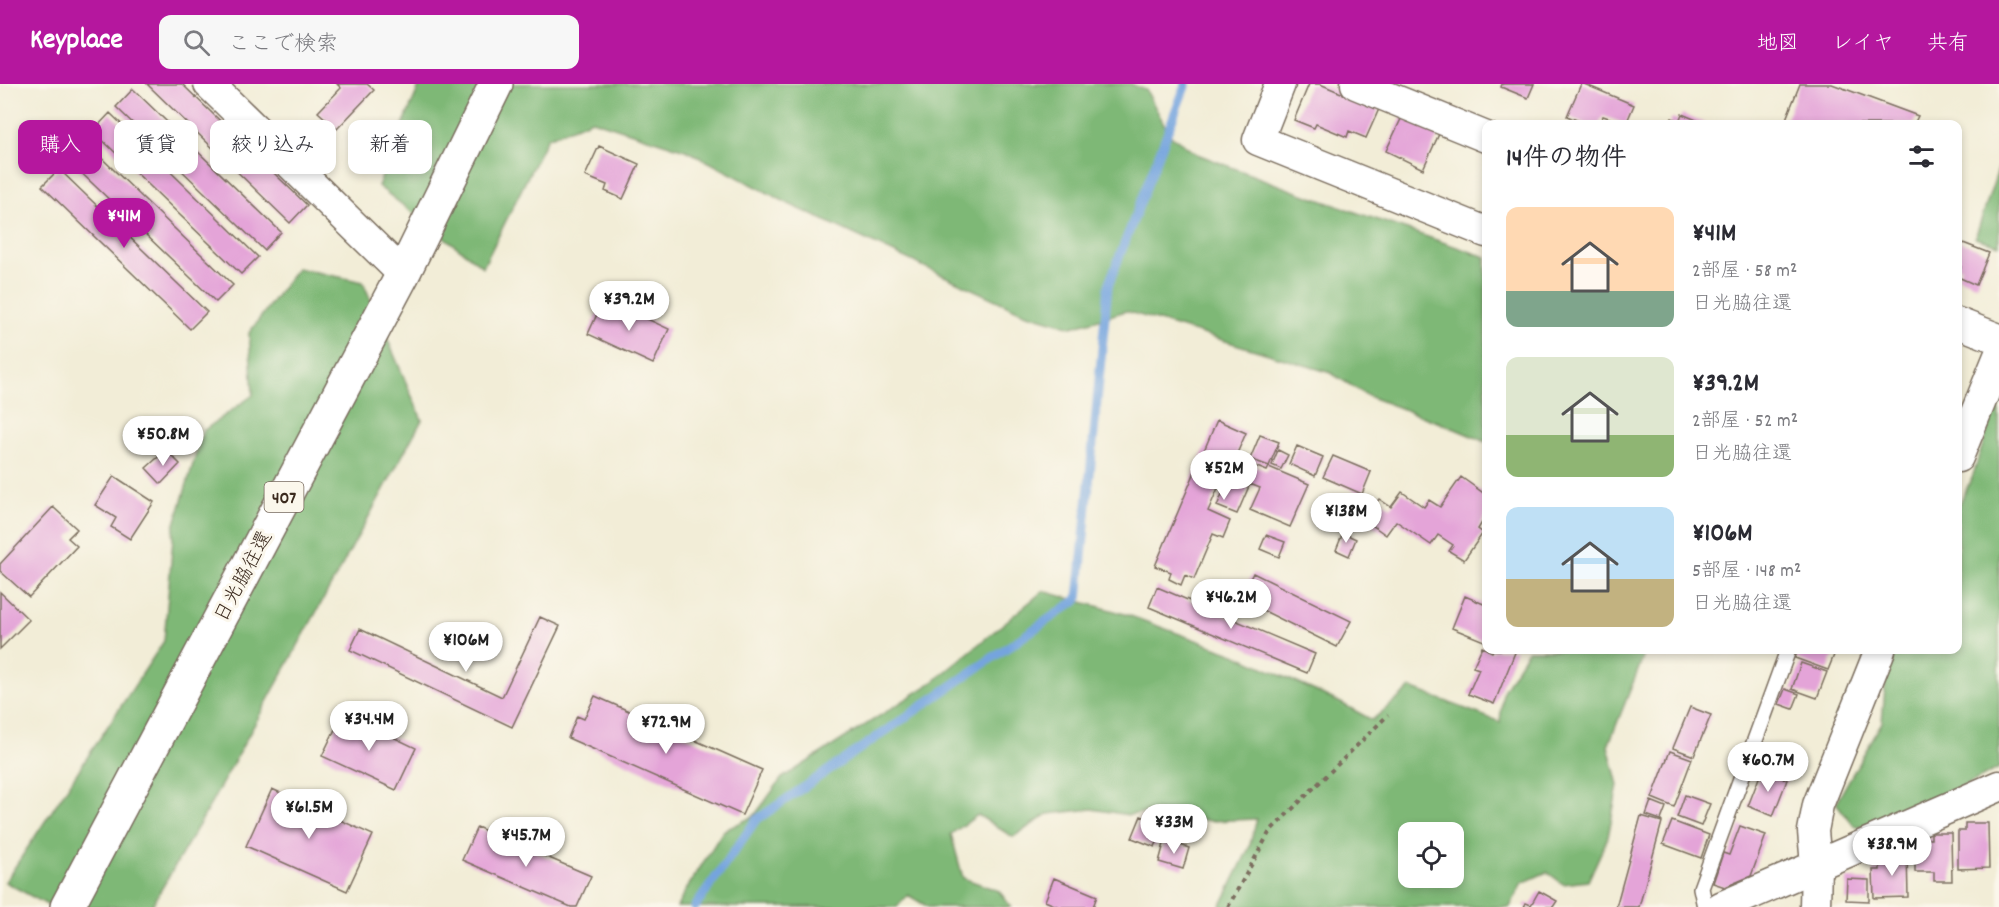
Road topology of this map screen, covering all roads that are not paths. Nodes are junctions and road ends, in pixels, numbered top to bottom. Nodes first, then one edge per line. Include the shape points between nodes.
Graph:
1 (208, 84) edge
2 (496, 84) edge
3 (1280, 84) edge
4 (1356, 84) edge
5 (1482, 135) edge
6 (1482, 230) edge
7 (403, 274) junction
8 (1962, 325) edge
9 (1999, 339) edge
10 (1999, 356) edge
11 (1964, 421) edge
12 (1787, 654) edge
13 (1878, 654) edge
14 (1999, 786) edge
15 (1816, 865) junction
16 (1757, 898) edge
17 (64, 903) edge
18 (1706, 907) edge
19 (1721, 907) edge
20 (1815, 907) edge

1 - 7 street
2 - 7 highway, 日光脇往還 / 407
3 - 6 street via 1258,140
4 - 5 street
7 - 17 highway, 日光脇往還 / 407
8 - 9 street
10 - 11 street
12 - 18 lane via 1701,888
13 - 15 street via 1818,806 1813,831
14 - 15 street
15 - 16 street
15 - 20 street
16 - 19 street

